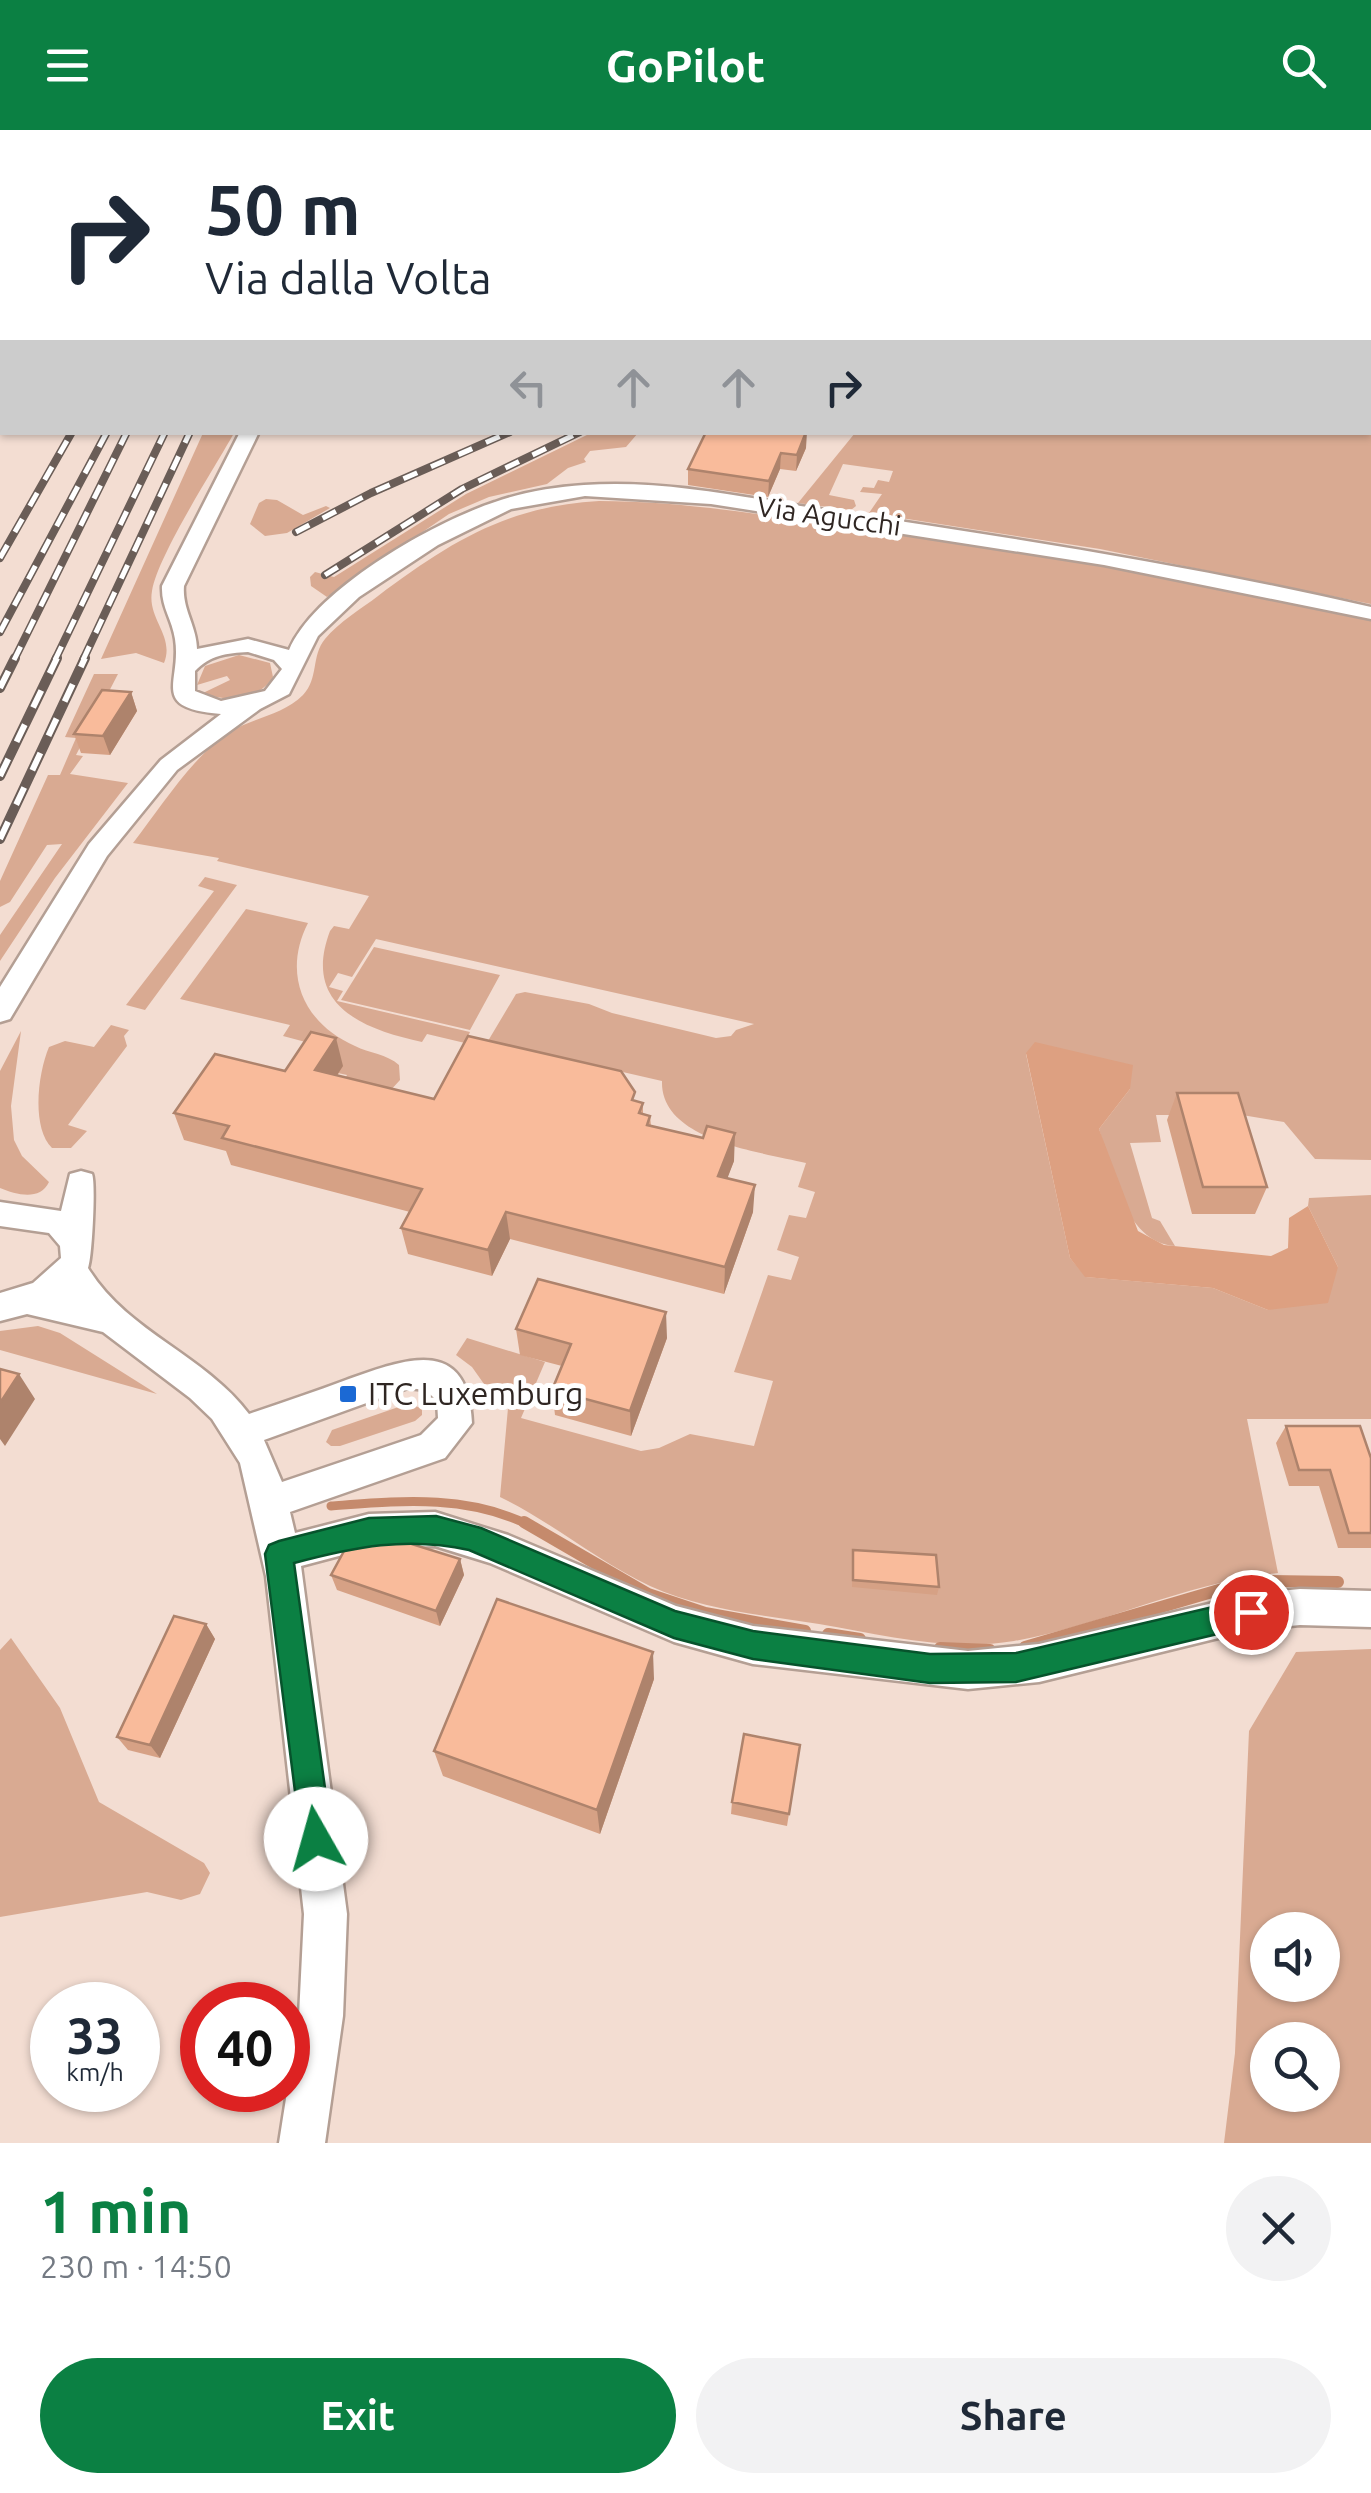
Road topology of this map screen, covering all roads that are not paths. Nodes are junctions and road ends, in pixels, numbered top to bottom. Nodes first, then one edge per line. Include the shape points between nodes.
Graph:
1 (248, 435) edge
2 (1371, 612) edge
3 (316, 624) junction
4 (184, 626) junction
5 (242, 645) junction
6 (292, 666) junction
7 (185, 669) junction
8 (190, 699) junction
9 (253, 704) junction
10 (168, 766) junction
11 (0, 1012) edge
12 (15, 1219) edge
13 (72, 1254) junction
14 (15, 1305) edge
15 (106, 1319) junction
16 (243, 1432) junction
17 (270, 1502) junction
18 (279, 1554) junction
19 (1371, 1609) edge
20 (302, 2143) edge

1 - 4 street via 173,586 172,604
2 - 3 street, Via Agucchi via 1056,548 686,496 593,490 522,500 464,522
3 - 5 street, Via Agucchi
3 - 6 street, Via Agucchi
4 - 5 street
4 - 7 street
5 - 6 street via 279,652
5 - 7 street, Via Agucchi via 207,653
6 - 9 street, Via Agucchi via 284,688
7 - 8 street via 181,684
8 - 9 street via 225,708
8 - 10 street
9 - 10 street, Via Agucchi
10 - 11 street via 93,860
12 - 13 street via 57,1223
12 - 13 street via 82,1182
13 - 14 street via 62,1282
13 - 15 street via 78,1284
14 - 15 street
15 - 16 street via 192,1375
16 - 17 street
16 - 17 street via 408,1373 436,1376 454,1395 455,1423 433,1448
17 - 18 street
18 - 19 street via 369,1531 436,1529 495,1546 690,1628 753,1645 968,1670 1038,1664 1251,1612
18 - 20 street via 326,1940

